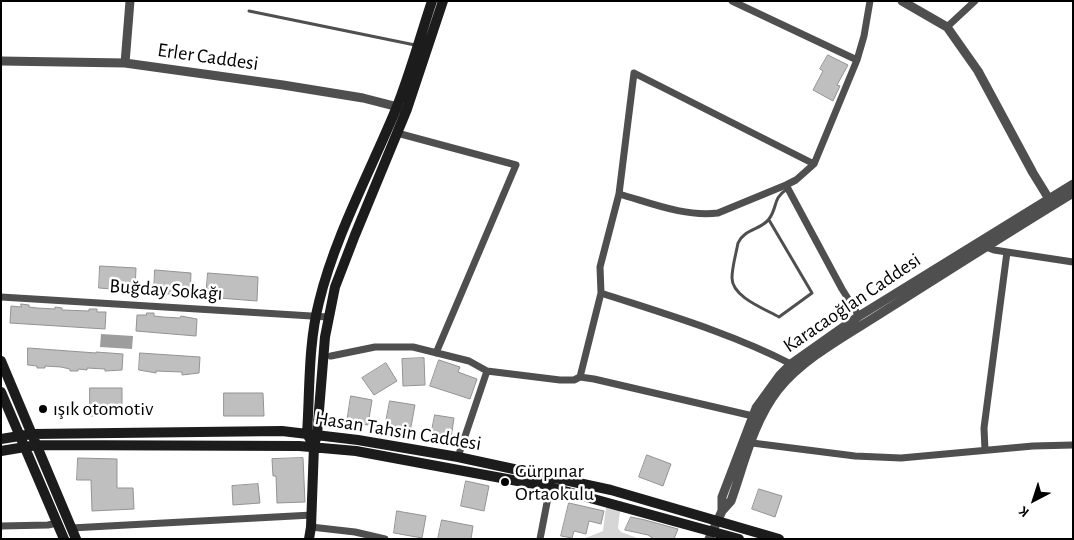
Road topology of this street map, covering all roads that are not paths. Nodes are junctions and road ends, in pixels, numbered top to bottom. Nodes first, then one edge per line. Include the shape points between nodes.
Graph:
1 (130, 1) edge
2 (432, 1) edge
3 (443, 1) edge
4 (732, 1) edge
5 (870, 1) edge
6 (902, 1) edge
7 (975, 1) edge
8 (249, 11) dead end
9 (947, 27) junction
10 (418, 45) junction
11 (857, 60) junction
12 (1, 61) edge
13 (125, 62) junction
14 (402, 108) junction
15 (398, 132) junction
16 (814, 164) junction
17 (1073, 184) edge
18 (787, 186) junction
19 (1073, 193) edge
20 (619, 194) junction
21 (1049, 198) junction
22 (769, 220) junction
23 (984, 243) junction
24 (1007, 252) junction
25 (1073, 262) edge
26 (601, 293) junction
27 (1, 296) edge
28 (316, 316) junction
29 (328, 317) junction
30 (862, 320) junction
31 (436, 353) junction
32 (331, 356) dead end
33 (1, 361) edge
34 (792, 364) junction
35 (487, 371) junction
36 (580, 377) junction
37 (1, 392) edge
38 (757, 417) junction
39 (32, 434) junction
40 (312, 435) junction
41 (20, 436) junction
42 (1, 439) edge
43 (752, 443) junction
44 (37, 445) junction
45 (1073, 445) edge
46 (314, 446) junction
47 (24, 447) junction
48 (985, 450) junction
49 (1, 451) edge
50 (458, 457) junction
51 (550, 487) junction
52 (312, 515) junction
53 (720, 516) junction
54 (57, 523) junction
55 (1, 526) edge
56 (311, 527) junction
57 (71, 528) junction
58 (711, 535) edge
59 (64, 539) edge
60 (76, 539) edge
61 (308, 539) edge
62 (385, 539) edge
63 (540, 539) edge
64 (739, 539) edge
65 (779, 539) edge

1 - 13 street
2 - 10 main road
3 - 14 main road
4 - 11 street
5 - 11 street
6 - 9 street
7 - 9 street
8 - 10 lane
9 - 21 street via 978,71
10 - 14 main road
11 - 16 street
12 - 13 street, Erler Caddesi
13 - 14 street, Erler Caddesi via 363,98
14 - 15 main road
14 - 28 main road via 340,238
15 - 29 main road via 351,243
15 - 31 street via 516,165
16 - 18 street
16 - 20 street via 634,73
17 - 21 street, Karacaoğlan Caddesi
18 - 20 street via 705,215 689,214
18 - 22 lane via 778,195
18 - 30 street
19 - 23 street, Karacaoğlan Caddesi
20 - 26 street via 600,267
21 - 23 street, Karacaoğlan Caddesi
22 - 22 lane via 740,237 732,279 739,294 779,317 812,293
23 - 24 street via 994,250
23 - 30 street, Karacaoğlan Caddesi
24 - 25 street
24 - 48 street via 984,428
26 - 34 street via 765,350
26 - 36 street
27 - 28 street, Buğday Sokağı
28 - 29 street, Buğday Sokağı
28 - 40 main road
29 - 40 main road
30 - 34 street, Karacaoğlan Caddesi
30 - 38 street, Karacaoğlan Caddesi via 789,378
31 - 32 street via 413,348 375,347
31 - 35 street via 469,361
33 - 39 main road
34 - 38 street, Karacaoğlan Caddesi via 764,395
35 - 36 street via 560,380
35 - 50 street
36 - 38 street
37 - 41 main road
38 - 43 street, Karacaoğlan Caddesi
38 - 53 street, Karacaoğlan Caddesi via 722,497
39 - 40 main road, Hasan Tahsin Caddesi via 282,431
39 - 41 main road, Hasan Tahsin Caddesi
39 - 44 main road
40 - 46 main road
40 - 50 main road, Hasan Tahsin Caddesi
41 - 42 main road, Hasan Tahsin Caddesi
41 - 47 main road
43 - 48 street via 855,456 901,458
43 - 53 street, Karacaoğlan Caddesi via 731,501
44 - 46 main road, Hasan Tahsin Caddesi
44 - 47 main road, Hasan Tahsin Caddesi
44 - 57 main road
45 - 48 street
46 - 51 main road, Hasan Tahsin Caddesi
46 - 52 main road
47 - 49 main road, Hasan Tahsin Caddesi
47 - 54 main road
50 - 53 main road, Hasan Tahsin Caddesi
51 - 58 main road, Hasan Tahsin Caddesi
51 - 63 street
52 - 56 main road
52 - 57 street
53 - 58 street, Karacaoğlan Caddesi
53 - 65 main road, Hasan Tahsin Caddesi
54 - 55 street
54 - 59 main road
56 - 61 main road
56 - 62 street
57 - 60 main road
58 - 64 main road, Hasan Tahsin Caddesi

